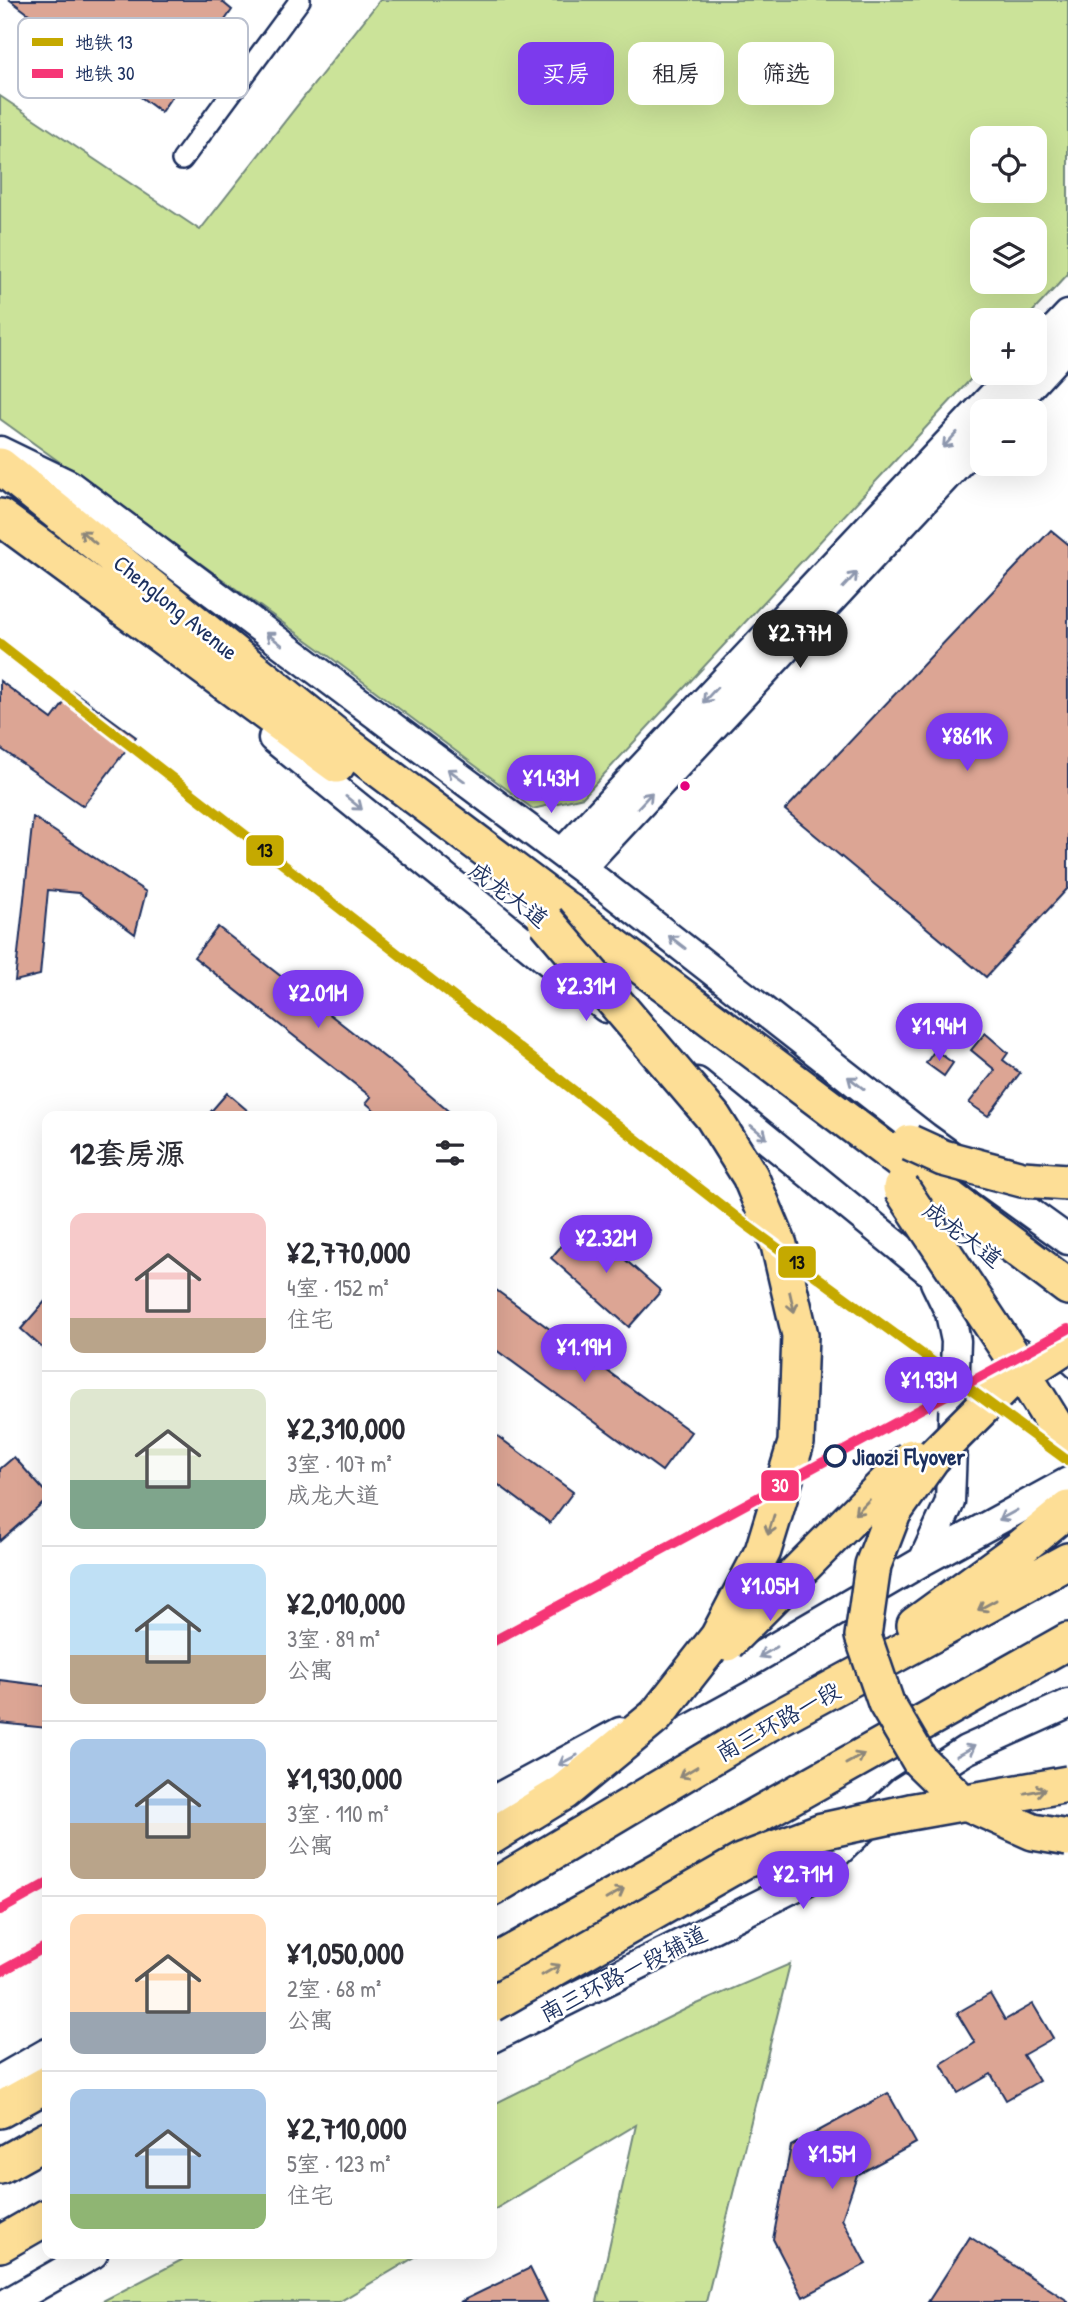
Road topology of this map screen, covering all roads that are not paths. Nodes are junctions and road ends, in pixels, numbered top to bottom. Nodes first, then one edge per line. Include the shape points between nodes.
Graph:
1 (300, 0) edge
2 (248, 71) edge
3 (228, 98) edge
4 (182, 160) dead end
5 (1068, 315) edge
6 (1047, 337) edge
7 (1068, 345) edge
8 (1003, 385) edge
9 (1018, 399) edge
10 (970, 450) edge
11 (0, 451) edge
12 (0, 466) edge
13 (0, 517) edge
14 (134, 617) junction
15 (345, 757) junction
16 (572, 860) junction
17 (551, 912) junction
18 (1068, 1182) edge
19 (901, 1188) junction
20 (1067, 1239) edge
21 (1023, 1266) junction
22 (931, 1273) junction
23 (1068, 1287) edge
24 (1068, 1312) edge
25 (1068, 1344) edge
26 (1005, 1385) junction
27 (1068, 1397) edge
28 (1068, 1447) edge
29 (1068, 1482) edge
30 (1068, 1508) edge
31 (923, 1561) junction
32 (1068, 1561) edge
33 (1068, 1641) edge
34 (829, 1692) junction
35 (1068, 1703) edge
36 (656, 1716) junction
37 (1068, 1784) edge
38 (497, 1798) edge
39 (497, 1833) edge
40 (1068, 1838) edge
41 (497, 1885) edge
42 (497, 1961) edge
43 (497, 2001) edge
44 (497, 2036) edge
45 (42, 2056) edge
46 (0, 2080) edge
47 (42, 2087) edge
48 (0, 2110) edge
49 (42, 2143) edge
50 (0, 2166) edge
51 (42, 2220) edge
52 (42, 2238) edge
53 (0, 2244) edge
54 (0, 2253) edge
55 (84, 2259) edge
56 (9, 2302) edge

1 - 2 street
3 - 4 street
5 - 6 main road
7 - 9 main road
8 -> 16 main road
16 -> 10 main road
16 -> 11 main road via 68,484
15 -> 12 highway, Chenglong Avenue
13 - 14 highway, 成龙大道
14 - 15 highway, 成龙大道
14 -> 22 main road via 239,709
15 - 17 highway, 成龙大道
20 -> 16 main road via 925,1137
17 - 18 highway, bridge via 697,987 829,1091 910,1143 943,1158 1022,1179
17 - 19 highway, 成龙大道, bridge
17 - 21 highway, 成龙大道
17 -> 36 highway, bridge via 713,1117 750,1176 779,1245 800,1335 796,1443 763,1551 718,1637
19 - 21 highway, 成龙大道
19 - 28 highway, bridge
21 - 23 highway
21 - 24 highway
22 - 27 main road
22 - 31 main road via 950,1313 956,1341 950,1502
25 - 26 highway, bridge
26 -> 36 highway, bridge via 936,1432
26 - 40 highway, bridge via 932,1458 893,1513 873,1565 863,1636 887,1703 919,1761 959,1799 1033,1832
29 -> 31 main road
30 - 34 highway
31 -> 38 main road via 755,1659
32 -> 34 highway, 南三环路一段
42 -> 33 highway
34 -> 41 highway, 南三环路一段
44 -> 35 main road, 南三环路一段辅道 via 807,1881 902,1791 966,1750
36 - 39 highway via 564,1792
43 -> 37 highway, bridge via 743,1861 822,1831
45 - 46 main road
47 - 48 highway
49 - 50 highway
51 - 53 highway
52 - 54 highway
55 - 56 main road

